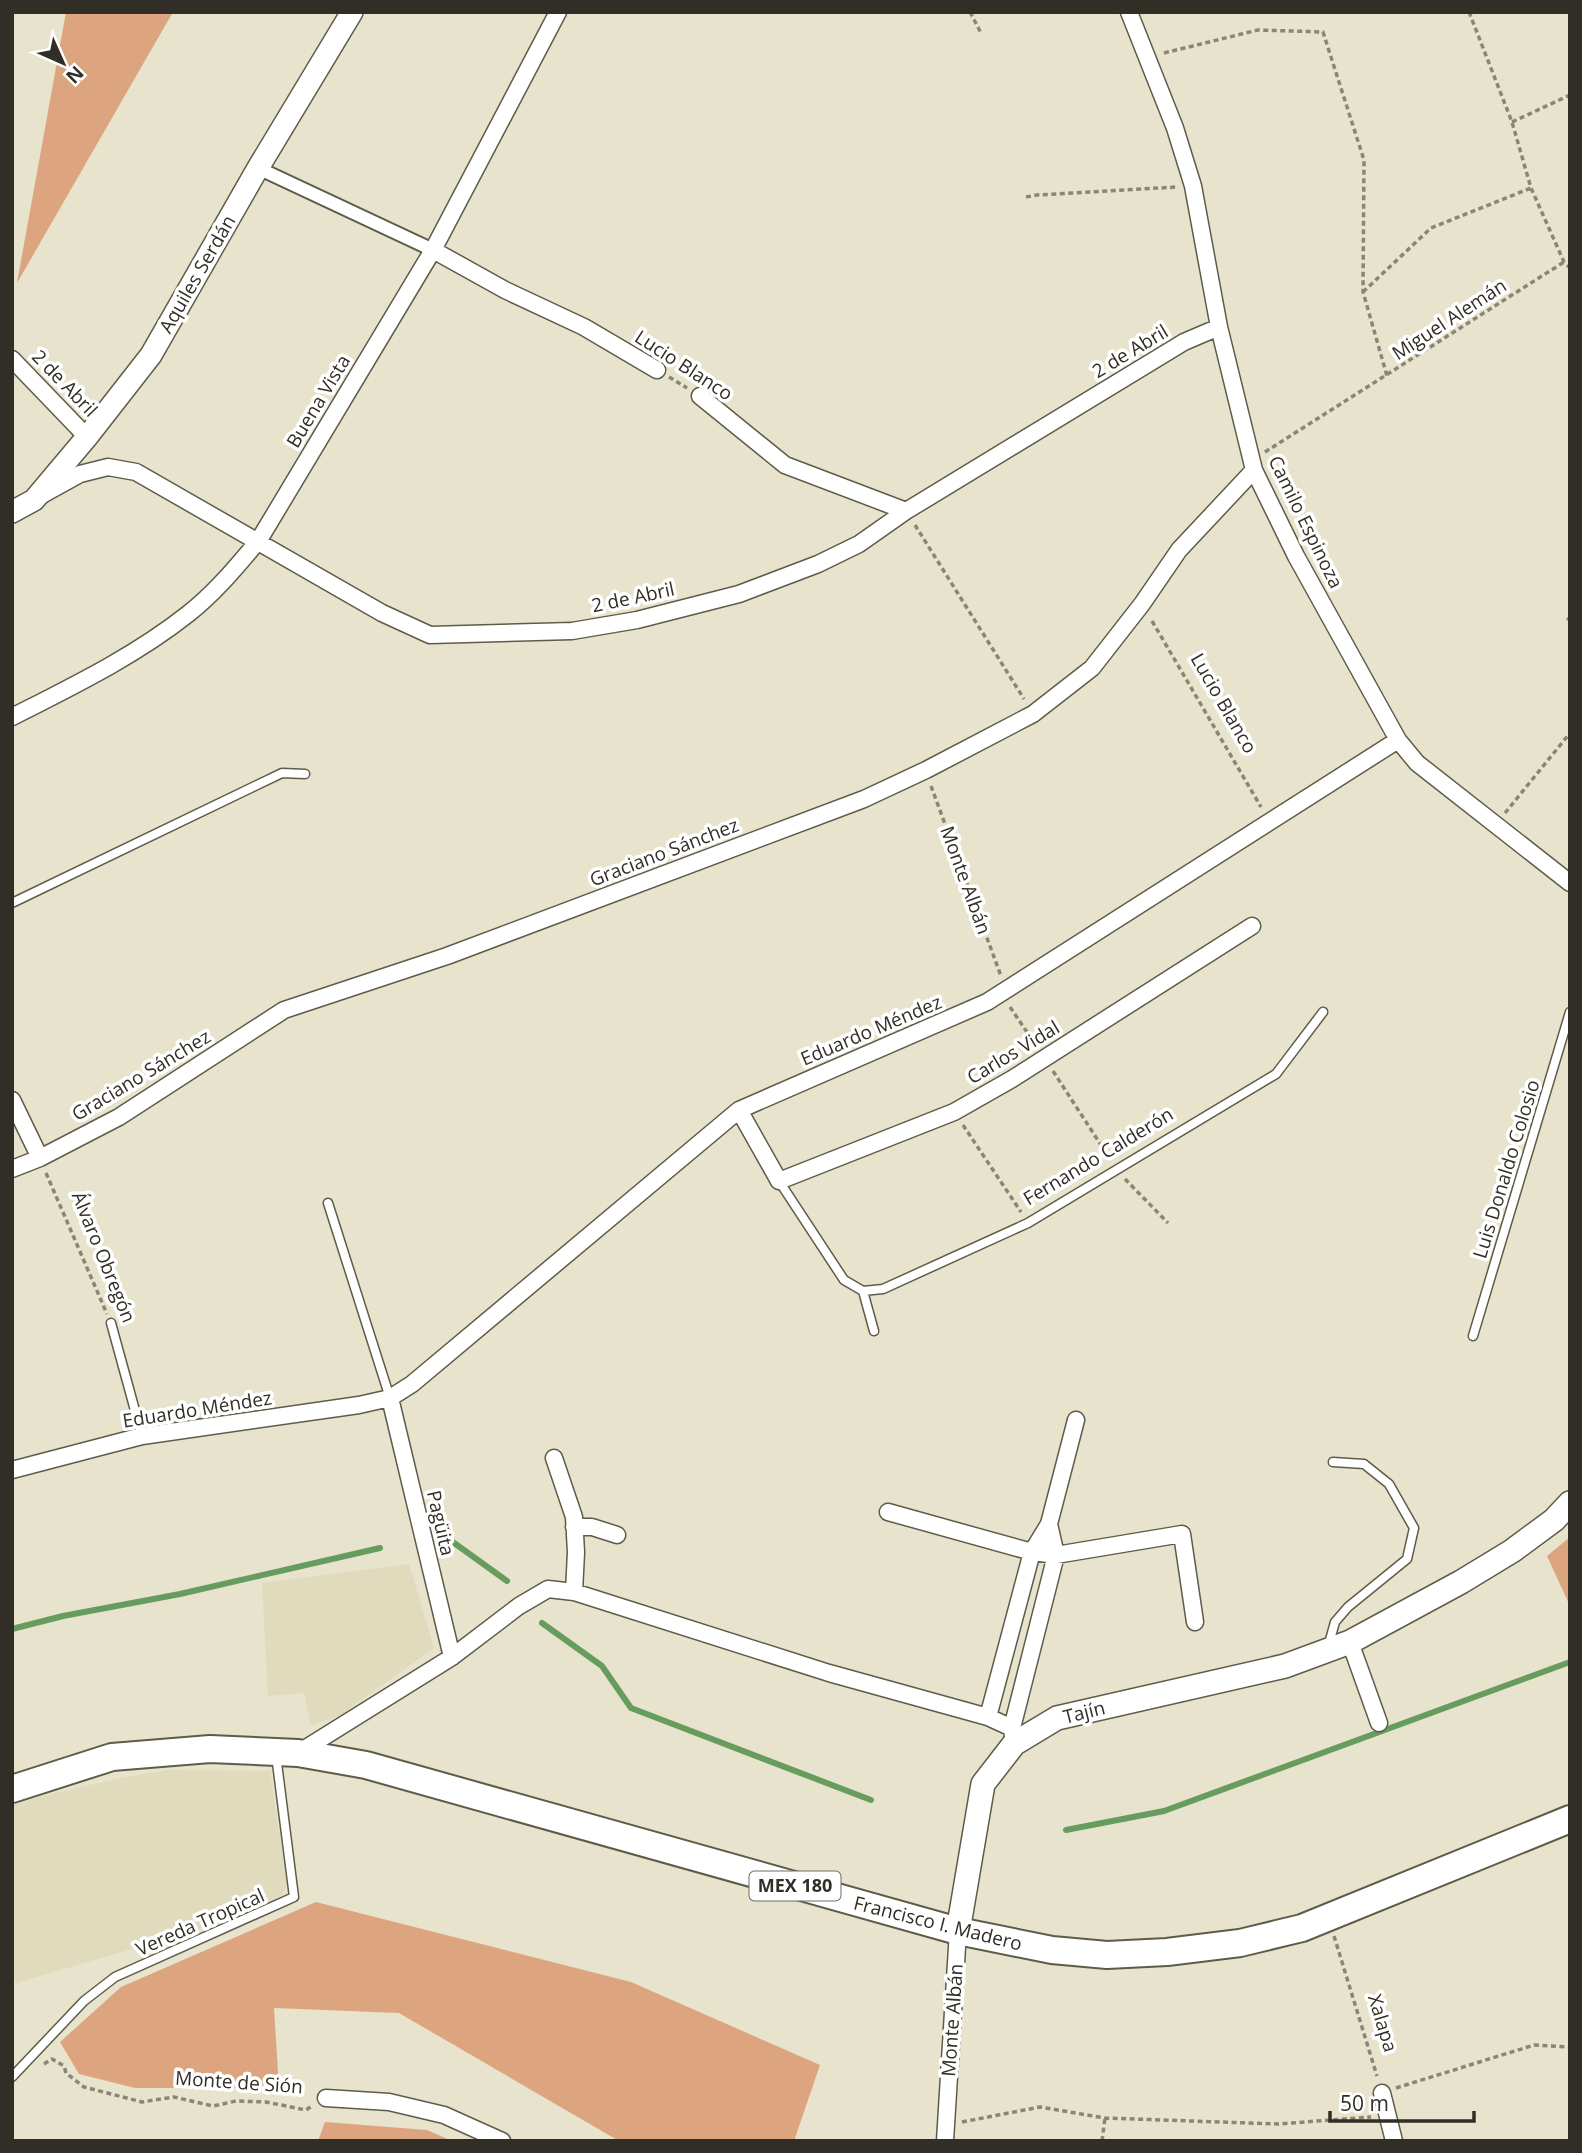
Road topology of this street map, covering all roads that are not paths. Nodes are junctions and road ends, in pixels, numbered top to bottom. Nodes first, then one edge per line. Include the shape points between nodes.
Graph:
1 (352, 12) edge
2 (558, 12) edge
3 (1129, 12) edge
4 (258, 168) junction
5 (433, 250) junction
6 (1219, 327) junction
7 (12, 359) edge
8 (657, 370) road end
9 (701, 396) road end
10 (88, 437) junction
11 (1253, 465) junction
12 (34, 500) junction
13 (906, 511) junction
14 (12, 512) edge
15 (259, 540) junction
16 (12, 717) edge
17 (1398, 740) junction
18 (305, 774) dead end
19 (1570, 883) edge
20 (12, 903) edge
21 (1252, 926) dead end
22 (1323, 1012) dead end
23 (1570, 1012) edge
24 (12, 1100) edge
25 (739, 1110) junction
26 (40, 1158) junction
27 (12, 1169) edge
28 (779, 1181) junction
29 (328, 1202) dead end
30 (863, 1291) junction
31 (111, 1323) road end
32 (874, 1331) dead end
33 (1473, 1336) dead end
34 (390, 1398) junction
35 (1076, 1420) dead end
36 (142, 1436) junction
37 (554, 1458) dead end
38 (1333, 1462) dead end
39 (12, 1470) edge
40 (1570, 1503) edge
41 (888, 1512) dead end
42 (1049, 1524) junction
43 (574, 1527) junction
44 (617, 1535) dead end
45 (1032, 1552) junction
46 (1056, 1555) junction
47 (574, 1592) junction
48 (1195, 1622) dead end
49 (1011, 1630) junction
50 (1035, 1639) junction
51 (1350, 1642) junction
52 (1327, 1650) junction
53 (452, 1657) junction
54 (988, 1717) junction
55 (1379, 1723) dead end
56 (1013, 1736) junction
57 (287, 1752) junction
58 (12, 1789) edge
59 (1570, 1819) edge
60 (958, 1931) junction
61 (12, 2077) edge
62 (1382, 2093) road end
63 (326, 2098) road end
64 (945, 2133) edge
65 (502, 2141) edge
66 (1394, 2141) edge

1 - 4 street, Aquiles Serdán
2 - 5 street, Buena Vista
3 - 6 street, Camilo Espinoza via 1193,186
4 - 5 street, Lucio Blanco
4 - 10 street, Aquiles Serdán via 150,355
5 - 8 street, Lucio Blanco
5 - 15 street, Buena Vista
6 - 11 street, Camilo Espinoza
6 - 13 street, 2 de Abril via 1184,342
7 - 10 street, 2 de Abril
9 - 13 street, Lucio Blanco via 785,465
10 - 12 street, Aquiles Serdán
11 - 17 street, Camilo Espinoza via 1296,556
11 - 26 street, Graciano Sánchez via 1179,550 1092,668 1033,714 863,799 447,956 284,1010 119,1117
12 - 14 street, Aquiles Serdán
12 - 15 street, 2 de Abril via 80,474 108,467 127,470
13 - 15 street, 2 de Abril via 859,544 739,594 572,631 430,635 382,613
15 - 16 street, Buena Vista via 223,583 188,614 114,664
17 - 19 street, Camilo Espinoza via 1417,763
17 - 25 street, Eduardo Méndez via 1004,992
18 - 20 lane via 282,773
21 - 28 street, Carlos Vidal via 1045,1059 954,1111
22 - 30 lane, Fernando Calderón via 1276,1074 1117,1171 1028,1223 883,1289
23 - 33 lane, Luis Donaldo Colosio
24 - 26 street
25 - 28 street
25 - 34 street, Eduardo Méndez
26 - 27 street, Graciano Sánchez
28 - 30 lane via 844,1280
29 - 34 lane
30 - 32 lane
31 - 36 lane, Álvaro Obregón
34 - 36 street, Eduardo Méndez
34 - 53 street, Pagüita
35 - 42 street, Monte Albán
36 - 39 street, Eduardo Méndez
37 - 43 street
38 - 52 lane via 1364,1464 1381,1477 1414,1528 1407,1559 1348,1607 1335,1622
40 - 51 main road, Tajín via 1555,1520 1512,1551
41 - 45 street
42 - 45 street, Monte Albán
42 - 46 street, Monte Albán
43 - 44 street
43 - 47 street
45 - 46 street
45 - 49 street, Monte Albán
46 - 48 street via 1182,1534
46 - 50 street, Monte Albán
47 - 53 street via 548,1589 519,1605
47 - 54 street
49 - 50 street
49 - 54 street, Monte Albán
50 - 56 street, Monte Albán
51 - 52 main road, Tajín
51 - 55 street
52 - 56 main road, Tajín via 1285,1666 1057,1718
53 - 57 street
54 - 56 street
56 - 60 main road, Monte Albán via 983,1784
57 - 58 main road, Francisco I. Madero / MEX 180 via 210,1749 112,1757
57 - 60 main road, Francisco I. Madero / MEX 180 via 366,1765
57 - 61 lane, Vereda Tropical via 295,1897 115,1977 84,2001
59 - 60 main road, Francisco I. Madero / MEX 180 via 1302,1928 1240,1943 1107,1955 1052,1950
60 - 64 street, Monte Albán
62 - 66 street
63 - 65 street, Monte de Sión via 400,2105 444,2115

